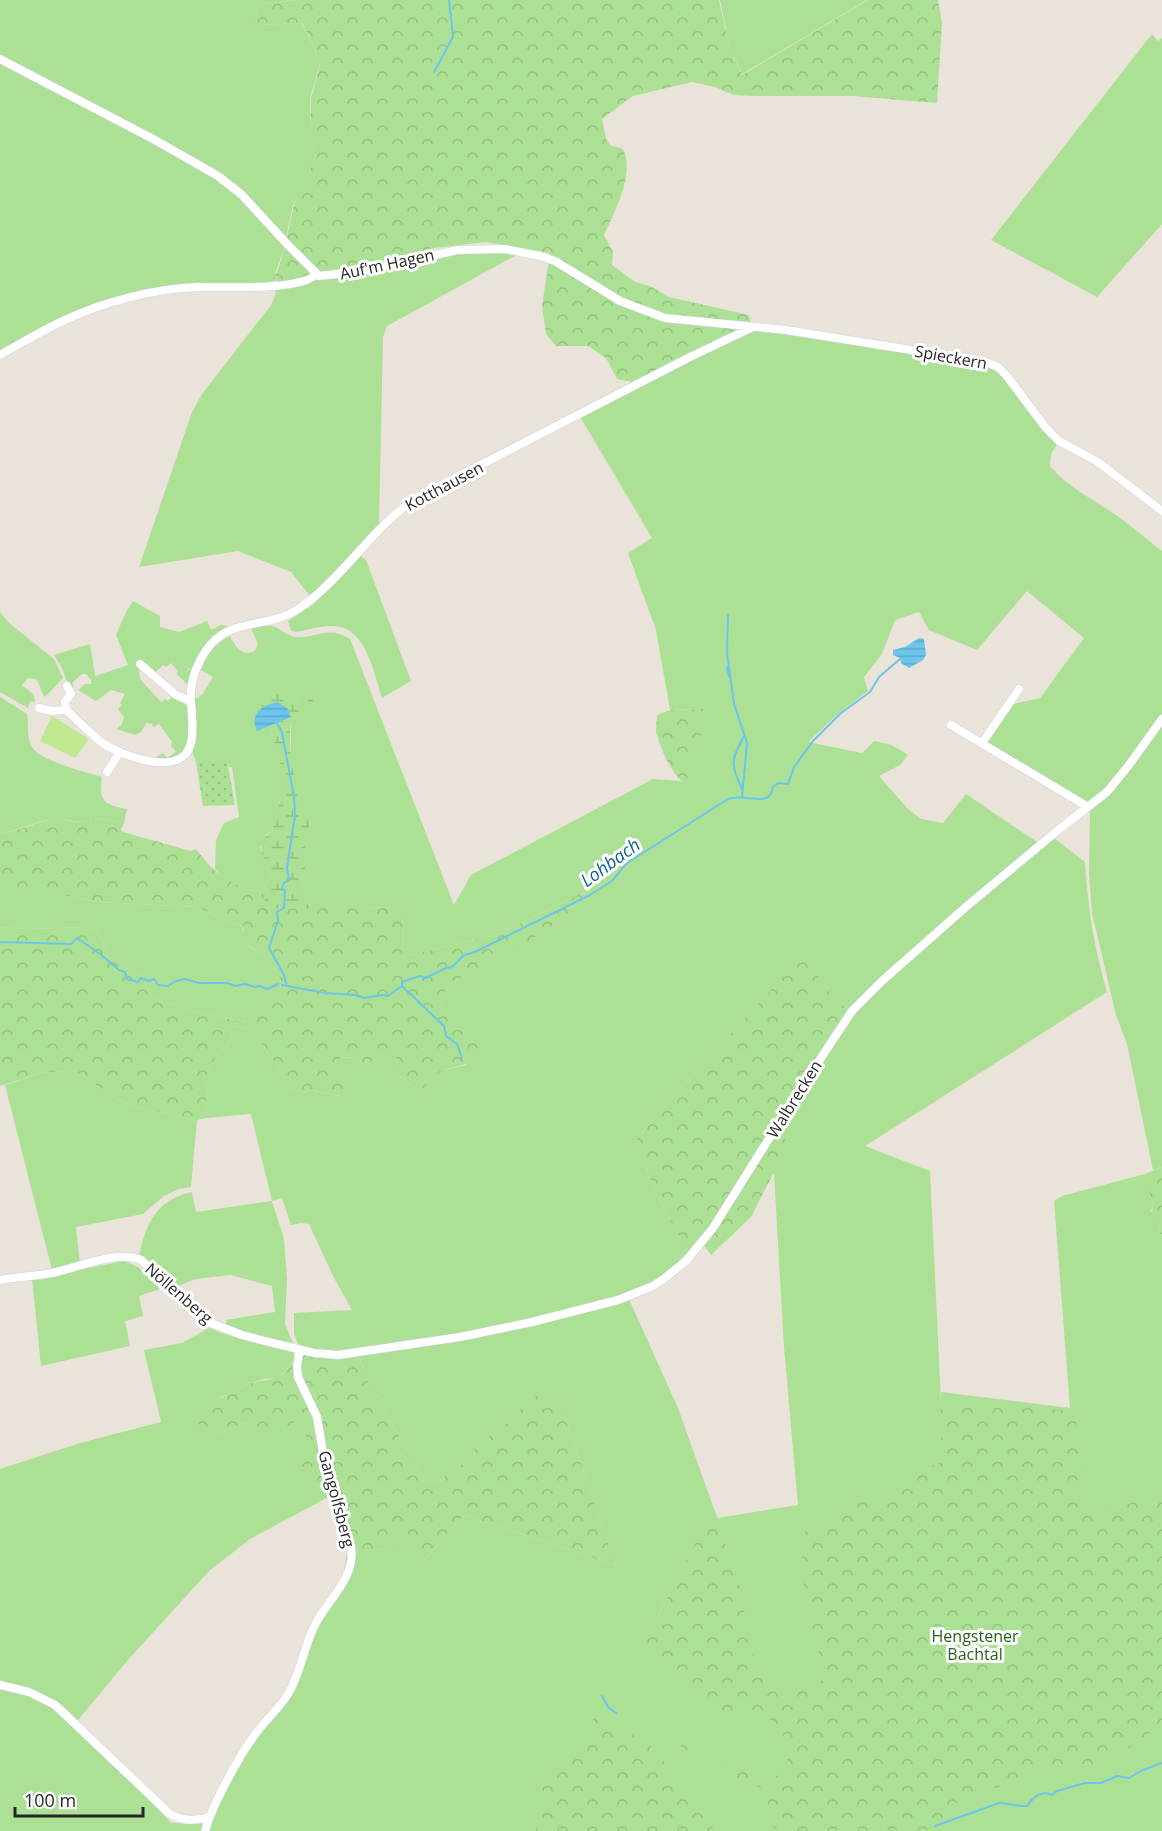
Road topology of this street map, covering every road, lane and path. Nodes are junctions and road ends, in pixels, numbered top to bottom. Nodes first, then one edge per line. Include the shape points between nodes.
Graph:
1 (0, 59) edge
2 (316, 274) junction
3 (755, 327) junction
4 (0, 355) edge
5 (1162, 511) edge
6 (140, 664) dead end
7 (67, 686) dead end
8 (1019, 689) dead end
9 (190, 701) junction
10 (39, 708) dead end
11 (66, 710) junction
12 (1162, 719) edge
13 (951, 725) dead end
14 (982, 743) junction
15 (120, 752) junction
16 (107, 772) dead end
17 (1088, 807) junction
18 (0, 1280) edge
19 (300, 1350) junction
20 (358, 1353) joint
21 (0, 1685) edge
22 (209, 1817) junction
23 (205, 1831) edge

1 - 2 street, Auf'm Hagen via 218,176 248,201
2 - 3 street, Auf'm Hagen via 362,271 458,250 505,249 555,261 605,293 649,313 678,320
2 - 4 street via 304,282 273,286 189,288 140,295 68,318
3 - 5 street, Spieckern via 993,364 1059,441 1098,462
3 - 9 street, Kotthausen via 406,505 299,609 271,622 227,631 216,639 199,664
6 - 9 street via 176,695
7 - 11 street via 71,694 65,702
8 - 14 street
9 - 15 street, Kotthausen via 191,741 184,757 162,762
10 - 11 street
11 - 15 street, Kotthausen
12 - 17 street, Walbrecken via 1113,785
13 - 14 street
14 - 17 street
15 - 16 street
17 - 20 street, Walbrecken via 960,913 852,1011 713,1228 671,1274 630,1296 562,1315
18 - 19 street, Nöllenberg via 133,1257 211,1323
19 - 20 street, Nöllenberg via 338,1355
19 - 22 street, Gangolfsberg via 298,1377 317,1417 325,1464 351,1547 351,1560 343,1582 310,1635 290,1692 248,1745
21 - 22 street via 29,1692 55,1705 170,1814 190,1820
22 - 23 street, Gangolfsberg

